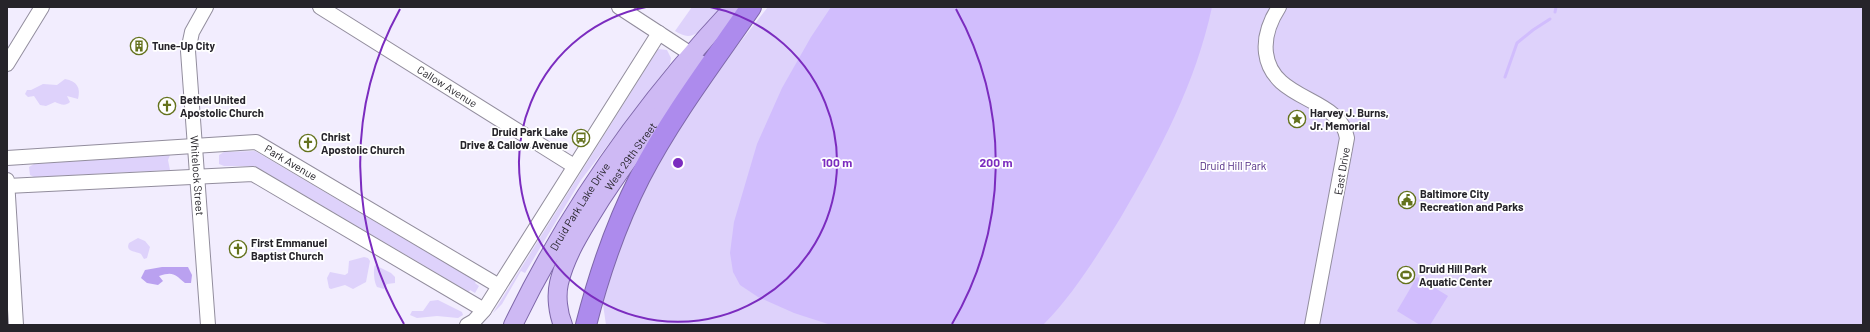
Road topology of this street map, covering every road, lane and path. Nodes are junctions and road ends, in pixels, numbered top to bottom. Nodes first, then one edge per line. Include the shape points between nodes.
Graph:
1 (42, 7) edge
2 (206, 7) edge
3 (320, 7) edge
4 (619, 7) edge
5 (734, 7) edge
6 (748, 7) edge
7 (751, 7) edge
8 (1279, 7) edge
9 (659, 33) junction
10 (691, 54) junction
11 (7, 64) edge
12 (196, 144) junction
13 (7, 158) edge
14 (574, 166) junction
15 (198, 176) junction
16 (7, 180) edge
17 (7, 186) edge
18 (597, 284) junction
19 (499, 286) junction
20 (484, 310) junction
21 (16, 325) edge
22 (208, 325) edge
23 (467, 325) edge
24 (513, 325) edge
25 (563, 325) edge
26 (586, 325) edge
27 (598, 325) edge
28 (1312, 325) edge

1 - 11 street
2 - 12 street, Whitelock Street via 189,43
3 - 14 street, Callow Avenue
4 - 9 street
5 - 10 main road, Druid Park Lake Drive
6 - 25 main road, West 29th Street via 626,161 582,231 565,263 558,284 557,298
7 - 18 highway via 687,99 640,176 625,207
8 - 28 street, East Drive via 1269,26 1267,38 1266,49 1270,67 1283,84 1340,120 1347,138
9 - 10 street
9 - 14 street
10 - 24 main road, Druid Park Lake Drive via 582,200 560,235
12 - 13 street, Park Avenue
12 - 15 street, Whitelock Street
12 - 19 street, Park Avenue via 256,142
14 - 19 street
15 - 17 street
15 - 20 street via 253,174
15 - 22 street, Whitelock Street
16 - 17 street
17 - 21 street
18 - 26 highway
18 - 27 highway via 595,307
19 - 20 street
20 - 23 street

